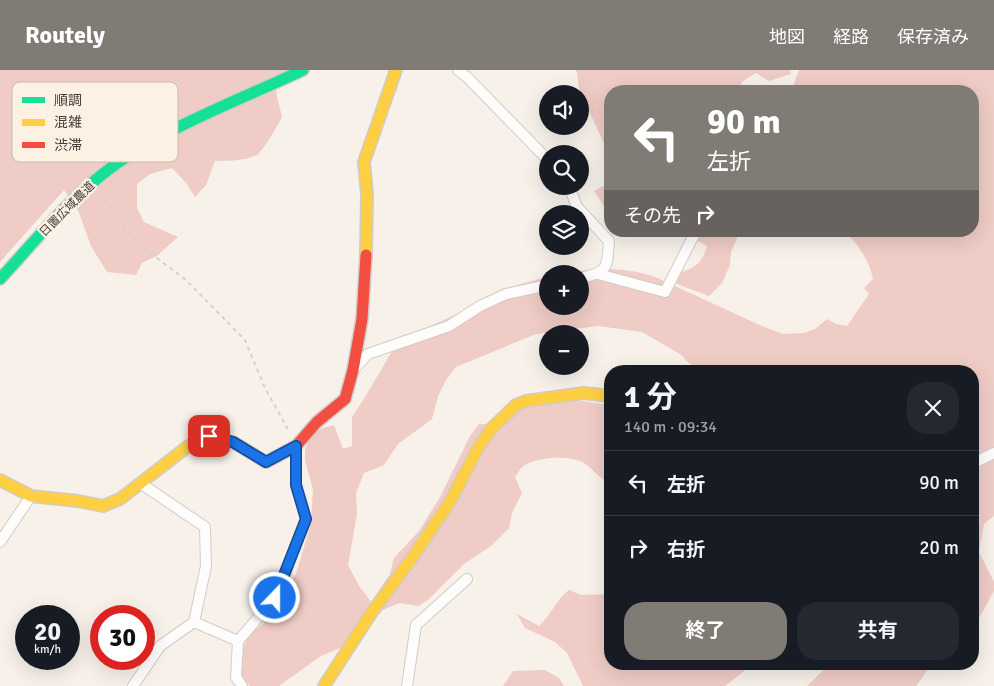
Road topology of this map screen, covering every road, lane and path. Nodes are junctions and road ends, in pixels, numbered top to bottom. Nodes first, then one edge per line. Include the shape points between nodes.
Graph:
1 (303, 70) edge
2 (396, 70) edge
3 (458, 70) edge
4 (178, 128) edge
5 (539, 151) edge
6 (122, 162) edge
7 (93, 182) junction
8 (572, 195) edge
9 (604, 236) edge
10 (605, 237) edge
11 (693, 237) edge
12 (598, 274) junction
13 (589, 276) edge
14 (0, 279) edge
15 (539, 286) edge
16 (354, 370) junction
17 (604, 395) edge
18 (296, 446) junction
19 (994, 453) edge
20 (979, 460) edge
21 (0, 480) edge
22 (140, 482) junction
23 (31, 496) junction
24 (0, 542) edge
25 (467, 579) dead end
26 (194, 622) junction
27 (238, 641) junction
28 (133, 686) edge
29 (242, 686) edge
30 (324, 686) edge
31 (407, 686) edge

1 - 4 street, 日置広域農道
2 - 16 street via 364,162 367,194 365,276
3 - 5 street
6 - 7 street, 日置広域農道
7 - 14 street, 日置広域農道
7 - 18 path via 132,239 186,280 245,340 265,388
8 - 9 street via 577,207
10 - 12 street via 609,241 607,264
11 - 12 street via 665,292
12 - 13 street
15 - 16 street via 506,294 449,326 368,354
16 - 18 street via 345,399 317,422
17 - 30 street via 584,393 526,401 516,405 492,428 451,500
18 - 22 street via 266,462 233,442 209,436 187,447
18 - 27 street via 296,485 306,519 275,598
19 - 20 street
21 - 23 street
22 - 23 street via 120,499 103,506
22 - 26 street via 205,527 206,566
23 - 24 street
25 - 31 street via 416,625
26 - 27 street
26 - 28 street via 160,646
27 - 29 street via 236,677

